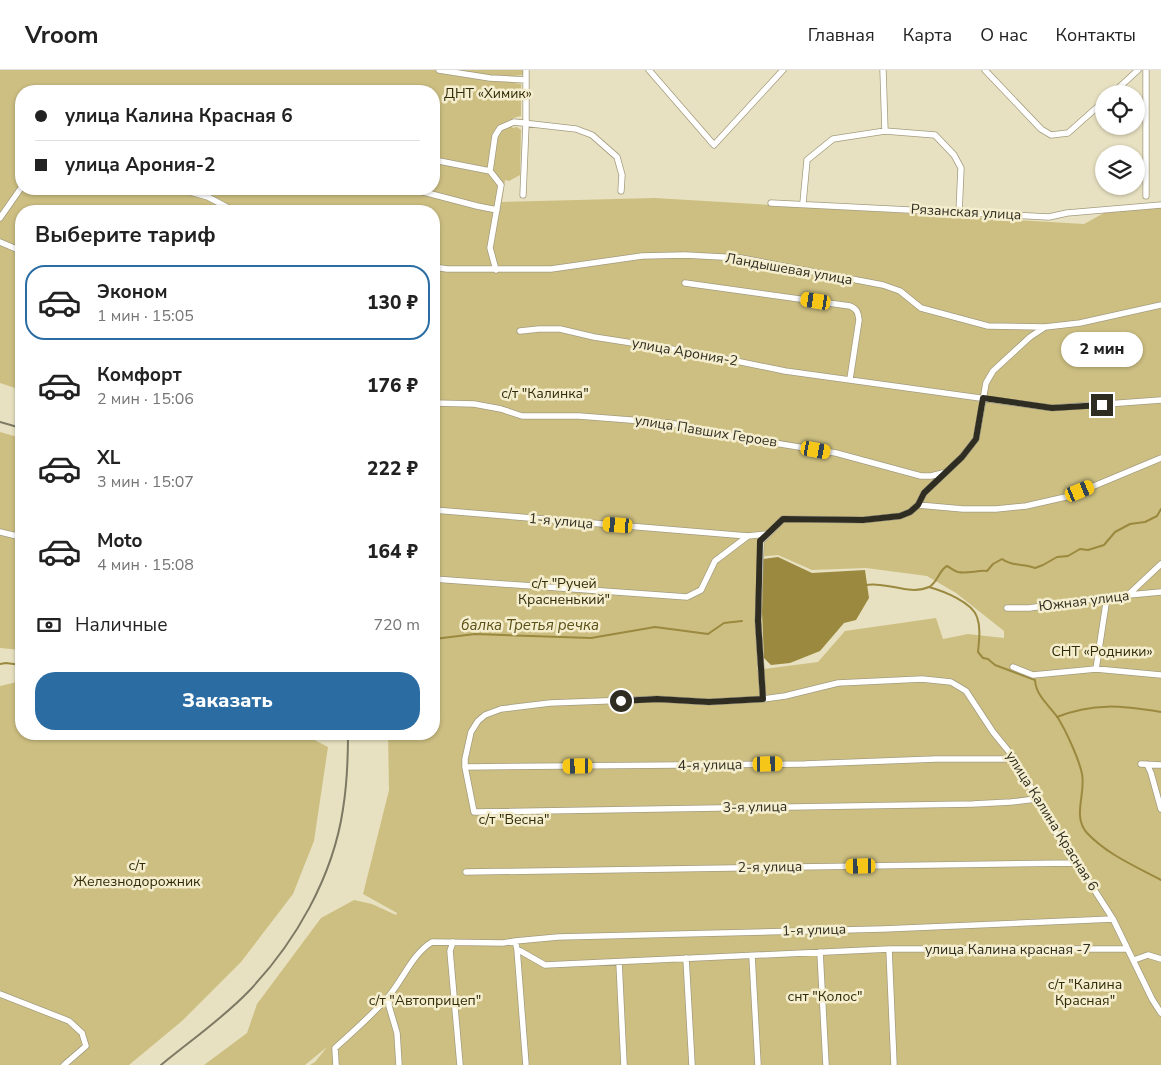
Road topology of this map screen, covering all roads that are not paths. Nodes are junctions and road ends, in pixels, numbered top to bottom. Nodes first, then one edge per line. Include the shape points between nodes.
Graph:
1 (439, 70) edge
2 (526, 70) edge
3 (649, 70) edge
4 (783, 70) edge
5 (883, 70) edge
6 (985, 70) edge
7 (1138, 70) edge
8 (1146, 70) edge
9 (526, 80) junction
10 (1122, 85) edge
11 (1095, 109) edge
12 (526, 124) junction
13 (885, 131) junction
14 (440, 161) edge
15 (490, 171) junction
16 (622, 191) dead end
17 (16, 195) edge
18 (201, 195) edge
19 (435, 195) edge
20 (523, 195) dead end
21 (1146, 196) dead end
22 (771, 203) dead end
23 (803, 203) junction
24 (223, 205) edge
25 (1161, 205) edge
26 (497, 210) junction
27 (959, 213) junction
28 (0, 218) edge
29 (0, 242) edge
30 (15, 248) edge
31 (440, 268) edge
32 (496, 270) junction
33 (685, 283) dead end
34 (1161, 306) edge
35 (1045, 327) junction
36 (520, 332) dead end
37 (850, 379) junction
38 (983, 398) junction
39 (1161, 400) edge
40 (440, 403) edge
41 (1161, 458) edge
42 (945, 473) junction
43 (918, 505) junction
44 (440, 510) edge
45 (0, 532) edge
46 (767, 534) junction
47 (15, 536) edge
48 (748, 536) junction
49 (1161, 564) edge
50 (440, 580) edge
51 (1161, 592) edge
52 (1127, 596) junction
53 (1107, 597) junction
54 (1007, 608) dead end
55 (1013, 668) dead end
56 (1096, 669) junction
57 (1161, 675) edge
58 (763, 699) junction
59 (1015, 759) junction
60 (1161, 765) edge
61 (465, 767) junction
62 (1036, 800) junction
63 (1161, 809) edge
64 (474, 812) joint
65 (1074, 863) junction
66 (466, 872) dead end
67 (1112, 919) junction
68 (515, 941) junction
69 (452, 942) junction
70 (517, 949) junction
71 (889, 949) junction
72 (1126, 949) junction
73 (820, 952) junction
74 (752, 956) junction
75 (686, 958) junction
76 (1161, 959) edge
77 (1134, 960) junction
78 (619, 962) junction
79 (0, 994) edge
80 (388, 996) junction
81 (1161, 1013) edge
82 (64, 1065) edge
83 (336, 1065) edge
84 (399, 1065) edge
85 (460, 1065) edge
86 (526, 1065) edge
87 (624, 1065) edge
88 (692, 1065) edge
89 (758, 1065) edge
90 (826, 1065) edge
91 (894, 1065) edge

1 - 9 street
2 - 9 street
3 - 4 street via 714,144
5 - 13 street
6 - 11 street via 1041,129 1051,135 1068,133
7 - 10 street
8 - 21 street
9 - 12 street
12 - 15 street via 514,122 500,128 495,136
12 - 16 street via 576,128 592,134 617,157
12 - 20 street
13 - 23 street via 833,139 812,154 807,160
13 - 27 street via 936,135 961,168
14 - 15 street
15 - 26 street via 501,185
17 - 28 street
18 - 24 street
19 - 26 street
22 - 23 street, Рязанская улица
23 - 27 street, Рязанская улица
25 - 27 street, Рязанская улица via 1049,217
26 - 32 street via 490,248
29 - 30 street
31 - 32 street, Ландышевая улица
32 - 35 street, Ландышевая улица via 550,270 642,256 741,258 884,285 900,290 922,308 988,326
33 - 37 street via 855,308 859,320
34 - 35 street, Ландышевая улица
35 - 38 street via 993,371
36 - 37 street, улица Арония-2 via 560,329 785,371
37 - 38 street, улица Арония-2
38 - 39 street, улица Арония-2 via 1063,408
38 - 42 street via 976,439
40 - 42 street, улица Павших Героев via 474,404 522,416 579,416 669,423 836,453 922,476
41 - 43 street via 1070,496 1026,506 963,509
42 - 43 street via 924,493
43 - 46 street via 900,516 863,520 783,519
44 - 48 street, 1-я улица
45 - 47 street
46 - 48 street, 1-я улица
46 - 58 street via 760,541 758,621
48 - 50 street via 715,561 701,590 688,597
49 - 52 street
51 - 52 street, Южная улица
52 - 53 street, Южная улица
53 - 54 street, Южная улица
53 - 56 street
55 - 56 street via 1033,675
56 - 57 street
58 - 59 street, улица Калина Красная 6 via 838,683 922,679 951,682 966,690
58 - 61 street, улица Калина Красная 6 via 550,703 500,710 485,715 471,732
59 - 61 street, 4-я улица
59 - 62 street, улица Калина Красная 6
60 - 63 street via 1144,764 1152,773
61 - 64 street, улица Калина Красная 6
62 - 64 street, 3-я улица via 972,804
62 - 65 street, улица Калина Красная 6
65 - 66 street, 2-я улица
65 - 67 street, улица Калина Красная 6
67 - 68 street, 1-я улица
67 - 72 street, улица Калина Красная 6
68 - 69 street, 1-я улица
68 - 70 street
69 - 80 street, 1-я улица via 432,942 426,946
69 - 85 street via 450,951
70 - 78 street, 1-я улица via 545,965
70 - 86 street
71 - 72 street, улица Калина красная -7
71 - 73 street, 1-я улица
71 - 91 street
72 - 77 street, улица Калина Красная 6
73 - 74 street, 1-я улица
73 - 90 street
74 - 75 street, 1-я улица
74 - 89 street
75 - 78 street, 1-я улица
75 - 88 street
76 - 77 street via 1148,955
77 - 81 street, улица Калина Красная 6
78 - 87 street
79 - 82 street via 69,1021 82,1033 86,1046
80 - 83 street, 1-я улица via 335,1048
80 - 84 street via 397,1033

